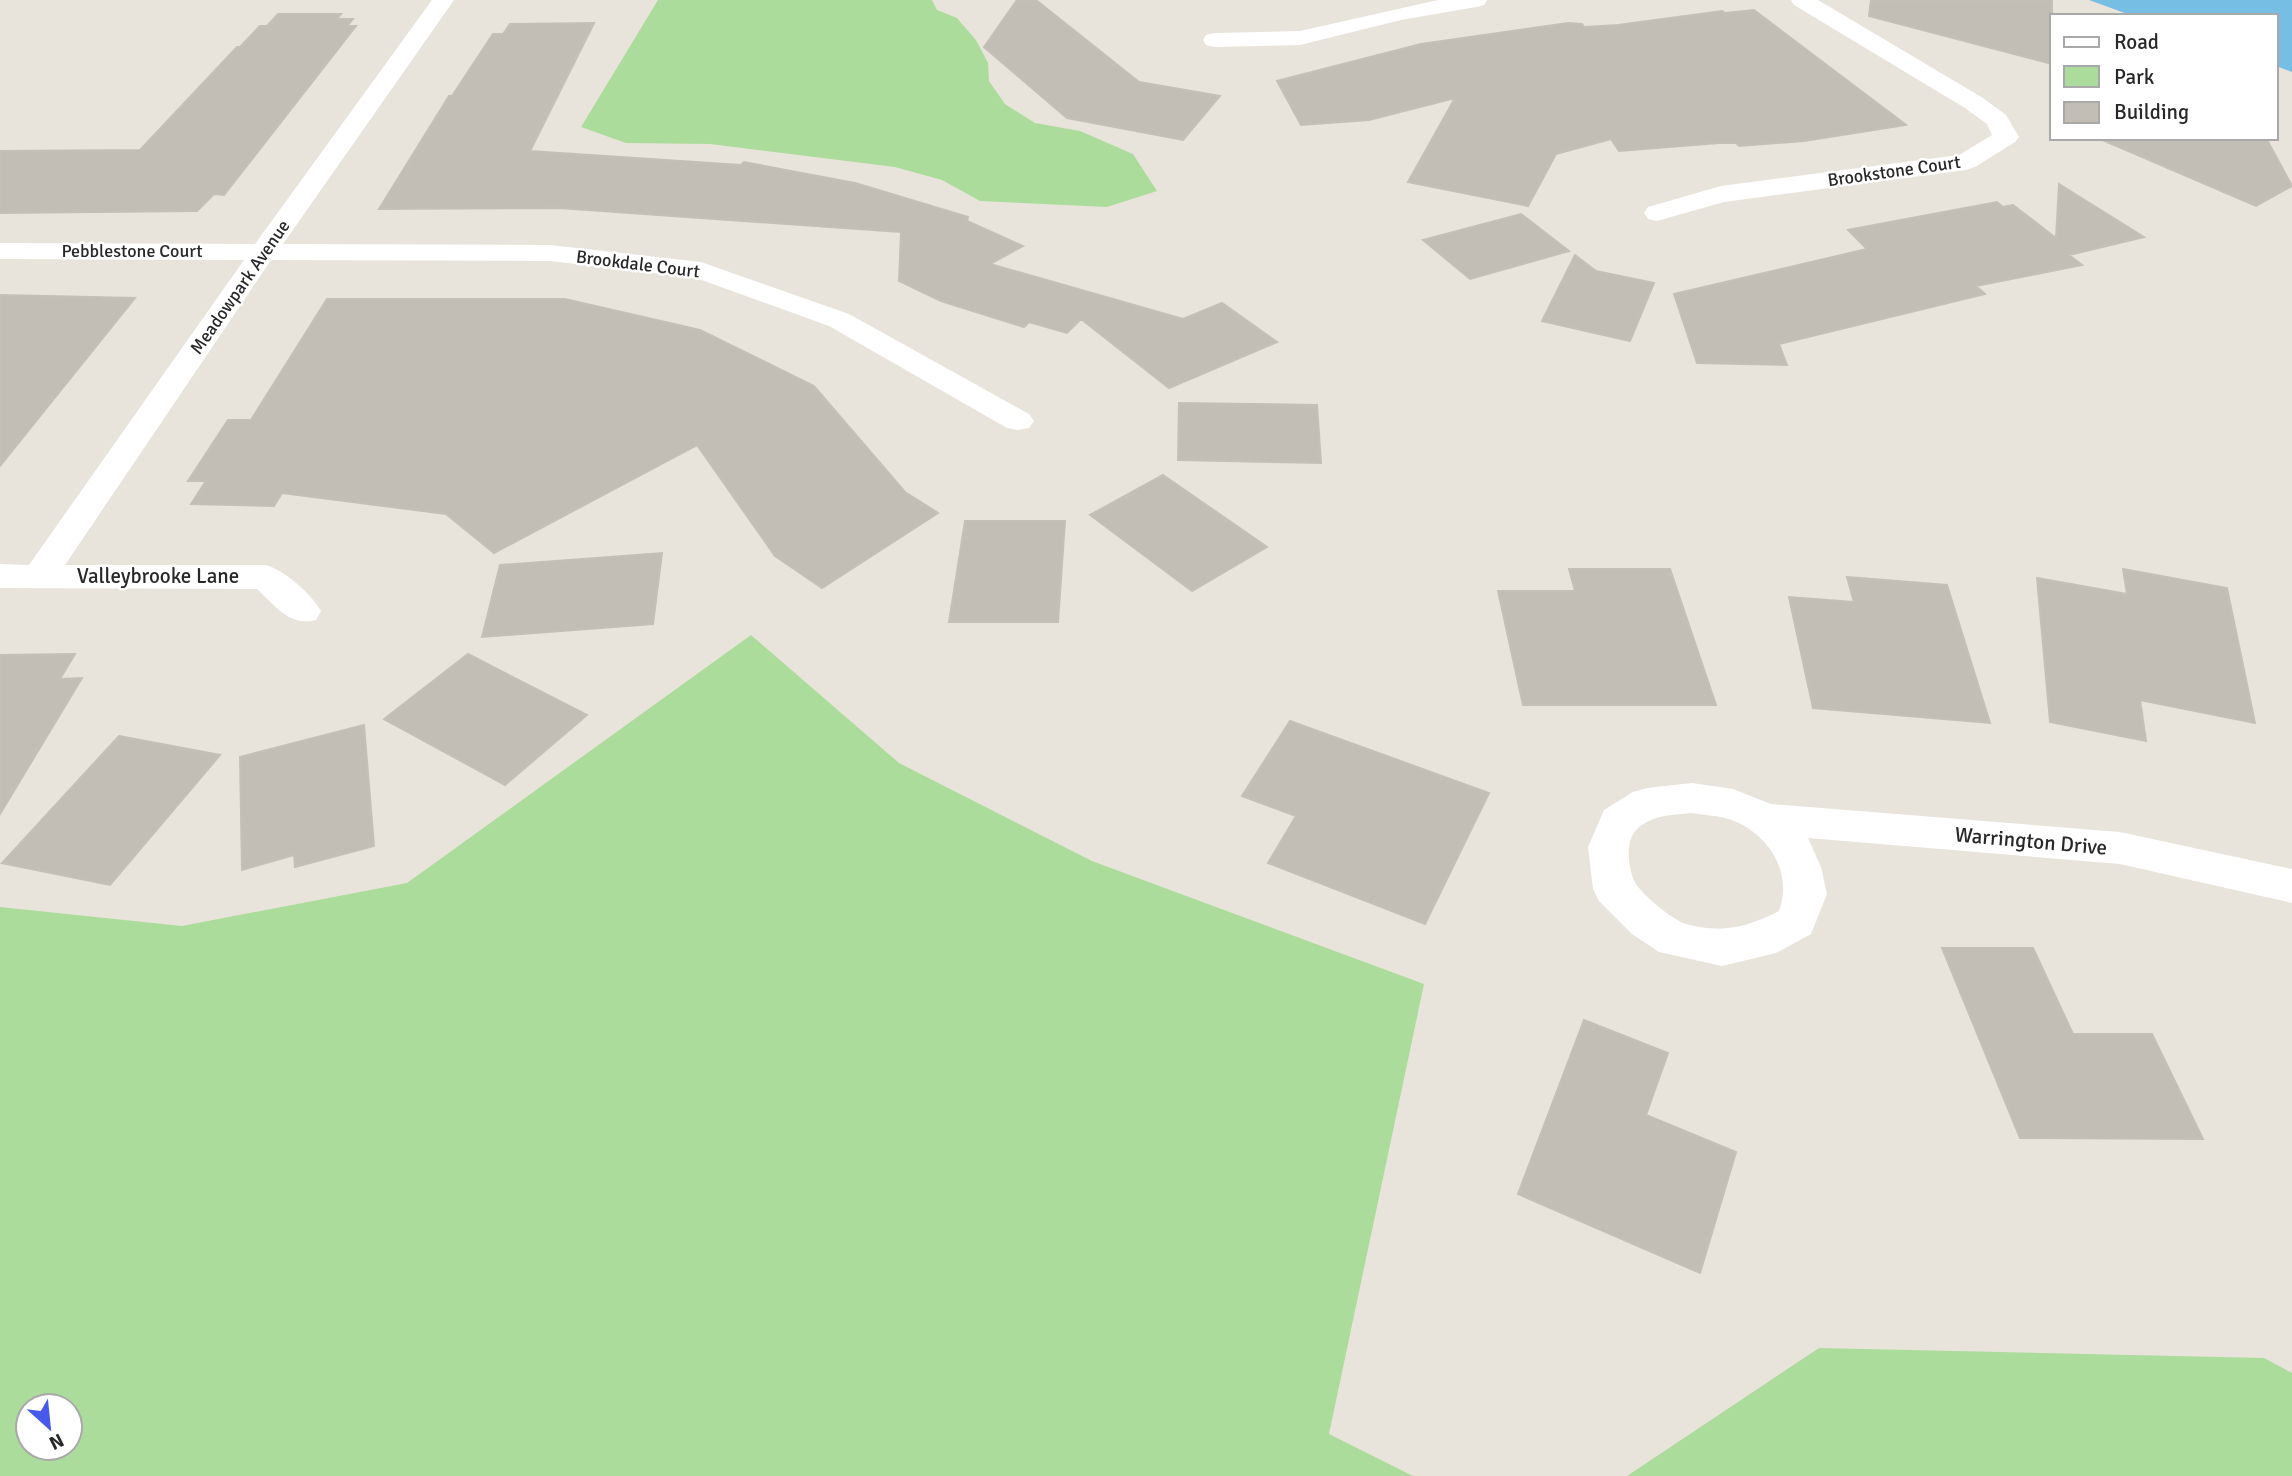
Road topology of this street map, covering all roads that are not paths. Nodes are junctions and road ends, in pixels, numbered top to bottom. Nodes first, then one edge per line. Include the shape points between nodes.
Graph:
1 (443, 0) edge
2 (1476, 0) edge
3 (1802, 0) edge
4 (1214, 40) dead end
5 (1657, 213) dead end
6 (0, 251) edge
7 (264, 251) junction
8 (1018, 421) dead end
9 (0, 576) edge
10 (39, 576) junction
11 (303, 611) dead end
12 (1766, 820) junction
13 (2292, 886) edge

1 - 7 street, Meadowpark Avenue
2 - 4 street via 1300,38
3 - 5 street, Brookstone Court via 1974,103 1997,120 2006,137 1966,162 1721,194
6 - 7 street, Pebblestone Court
7 - 8 street, Brookdale Court via 550,253 701,270 839,320
7 - 10 street, Meadowpark Avenue
9 - 10 street, Valleybrooke Lane
10 - 11 street, Valleybrooke Lane via 265,577
12 - 12 street, Warrington Drive via 1790,843 1806,894 1796,922 1761,941 1722,948 1674,940 1647,922 1614,889 1608,847 1618,821 1647,803 1692,798 1733,804
12 - 13 street, Warrington Drive via 2120,848

